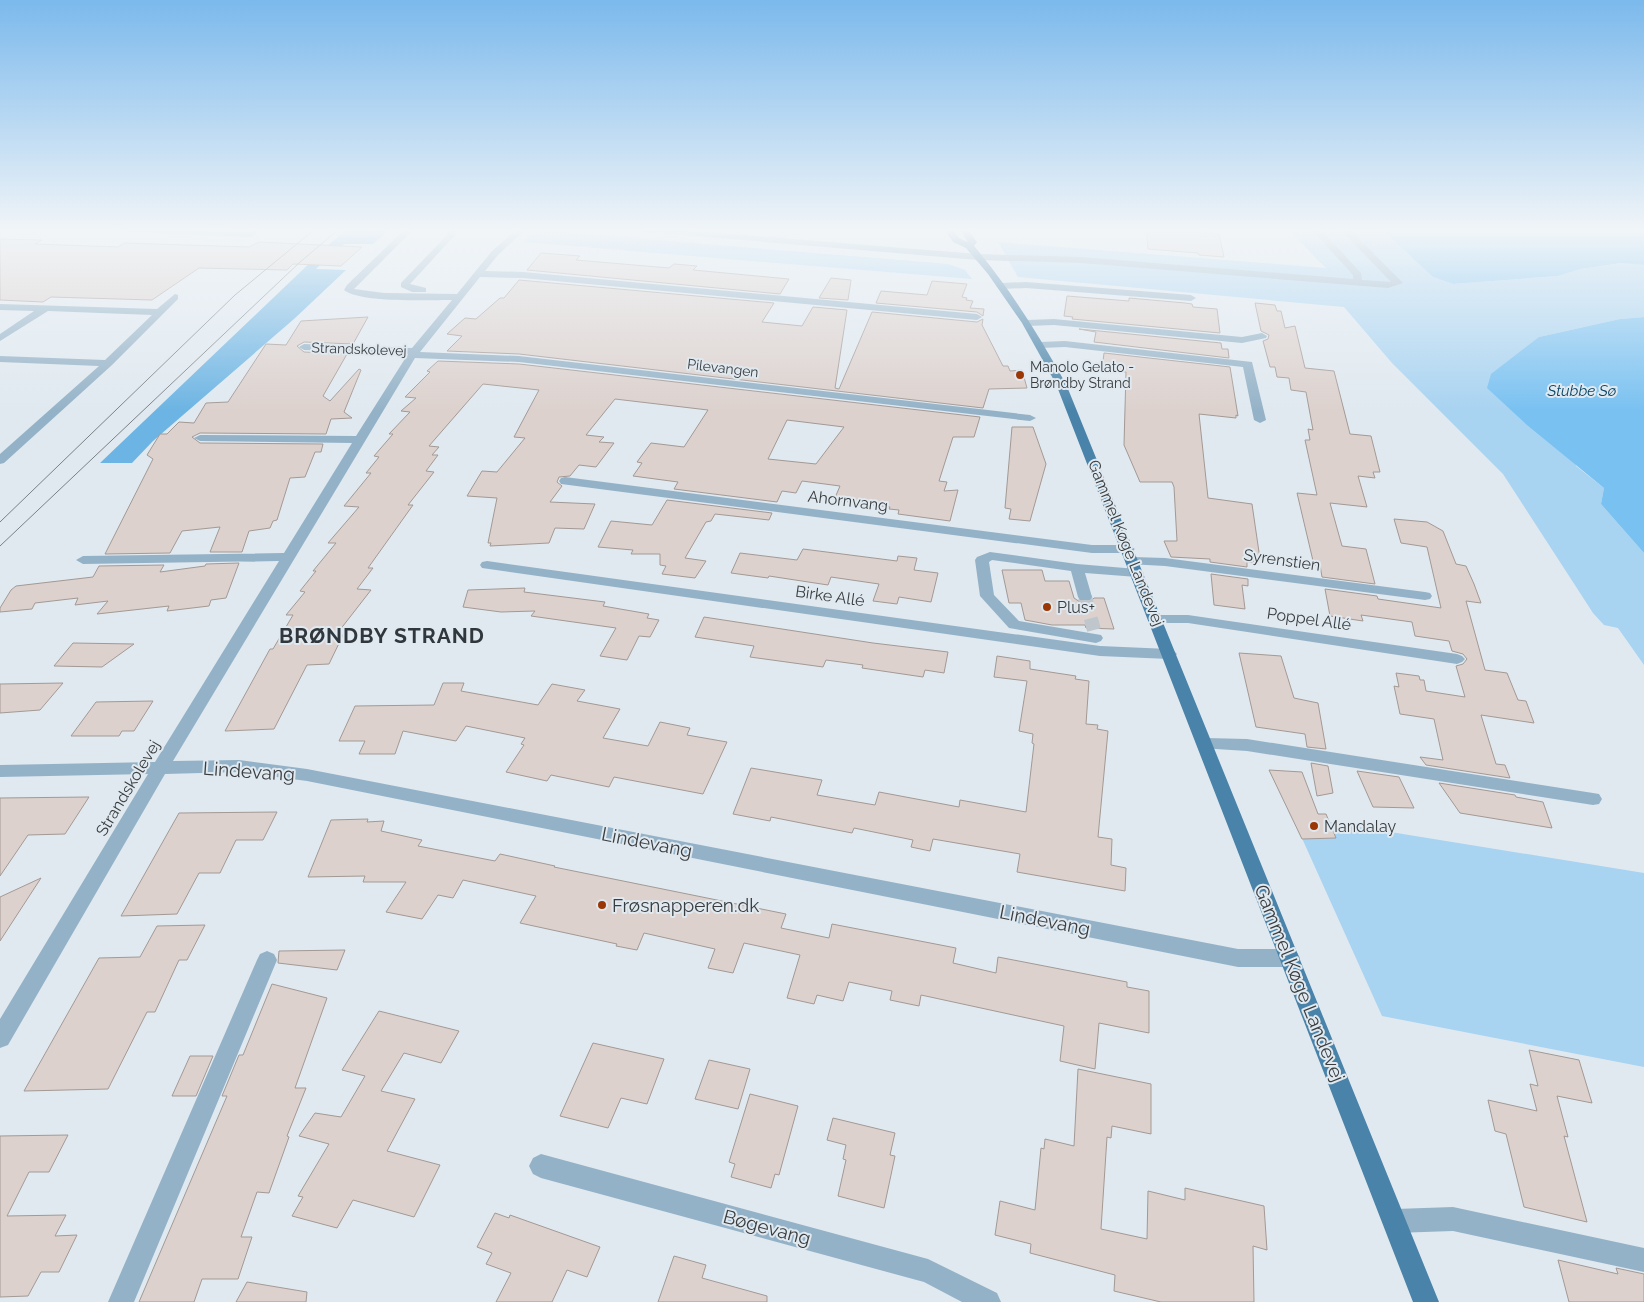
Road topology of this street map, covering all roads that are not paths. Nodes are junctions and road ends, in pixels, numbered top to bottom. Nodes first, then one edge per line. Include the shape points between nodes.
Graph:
1 (349, 290) edge
2 (398, 290) edge
3 (417, 290) edge
4 (464, 290) edge
5 (681, 290) edge
6 (1004, 290) edge
7 (1086, 290) edge
8 (460, 294) junction
9 (385, 295) junction
10 (175, 297) dead end
11 (1191, 298) dead end
12 (0, 307) edge
13 (44, 309) junction
14 (160, 312) junction
15 (977, 317) dead end
16 (1026, 323) junction
17 (1262, 336) dead end
18 (0, 338) edge
19 (1040, 345) junction
20 (304, 347) dead end
21 (413, 353) junction
22 (0, 359) edge
23 (108, 363) junction
24 (1030, 418) dead end
25 (1260, 420) dead end
26 (200, 438) dead end
27 (358, 440) junction
28 (0, 460) edge
29 (565, 482) dead end
30 (289, 557) junction
31 (83, 560) dead end
32 (1133, 561) junction
33 (487, 566) dead end
34 (1076, 568) junction
35 (1425, 596) dead end
36 (1085, 597) tunnel mouth
37 (1156, 620) junction
38 (1097, 640) junction
39 (1169, 654) junction
40 (1456, 658) dead end
41 (1206, 744) junction
42 (160, 768) junction
43 (0, 771) edge
44 (1593, 799) dead end
45 (1290, 958) junction
46 (267, 960) dead end
47 (0, 1038) edge
48 (541, 1166) dead end
49 (1395, 1221) junction
50 (1644, 1260) edge
51 (121, 1302) edge
52 (988, 1302) edge
53 (1426, 1302) edge

1 - 9 street
2 - 9 street
3 - 8 street
4 - 8 street, Strandskolevej
5 - 15 street
6 - 16 main road, Gammel Køge Landevej
7 - 11 street
8 - 9 street
8 - 21 street, Strandskolevej
10 - 14 street
12 - 13 street
13 - 14 street
13 - 18 street
14 - 23 street
16 - 17 street via 1054,322 1242,340
16 - 19 main road, Gammel Køge Landevej
19 - 25 street via 1065,344 1248,364
19 - 32 main road, Gammel Køge Landevej via 1061,384
20 - 21 street, Strandskolevej
21 - 24 street, Pilevangen via 518,359
21 - 27 street, Strandskolevej
22 - 23 street
23 - 28 street
26 - 27 street
27 - 30 street, Strandskolevej
29 - 32 street, Ahornvang via 1092,549
30 - 31 street
30 - 42 street, Strandskolevej
32 - 34 street
32 - 35 street, Syrenstien via 1165,562
32 - 37 main road, Gammel Køge Landevej
33 - 38 street, Birke Allé
34 - 36 street
34 - 38 street via 990,556 982,560 988,596 1014,625
37 - 39 main road, Gammel Køge Landevej
37 - 40 street, Poppel Allé via 1191,620
38 - 39 street, Birke Allé
39 - 41 main road, Gammel Køge Landevej
41 - 44 street via 1256,746
41 - 45 main road, Gammel Køge Landevej
42 - 43 street, Lindevang
42 - 45 street, Lindevang via 239,766 307,775 1238,958
42 - 47 street, Strandskolevej
45 - 49 main road, Gammel Køge Landevej
46 - 51 street
48 - 52 street, Bøgevang via 928,1271
49 - 50 street via 1453,1219
49 - 53 main road, Gammel Køge Landevej

